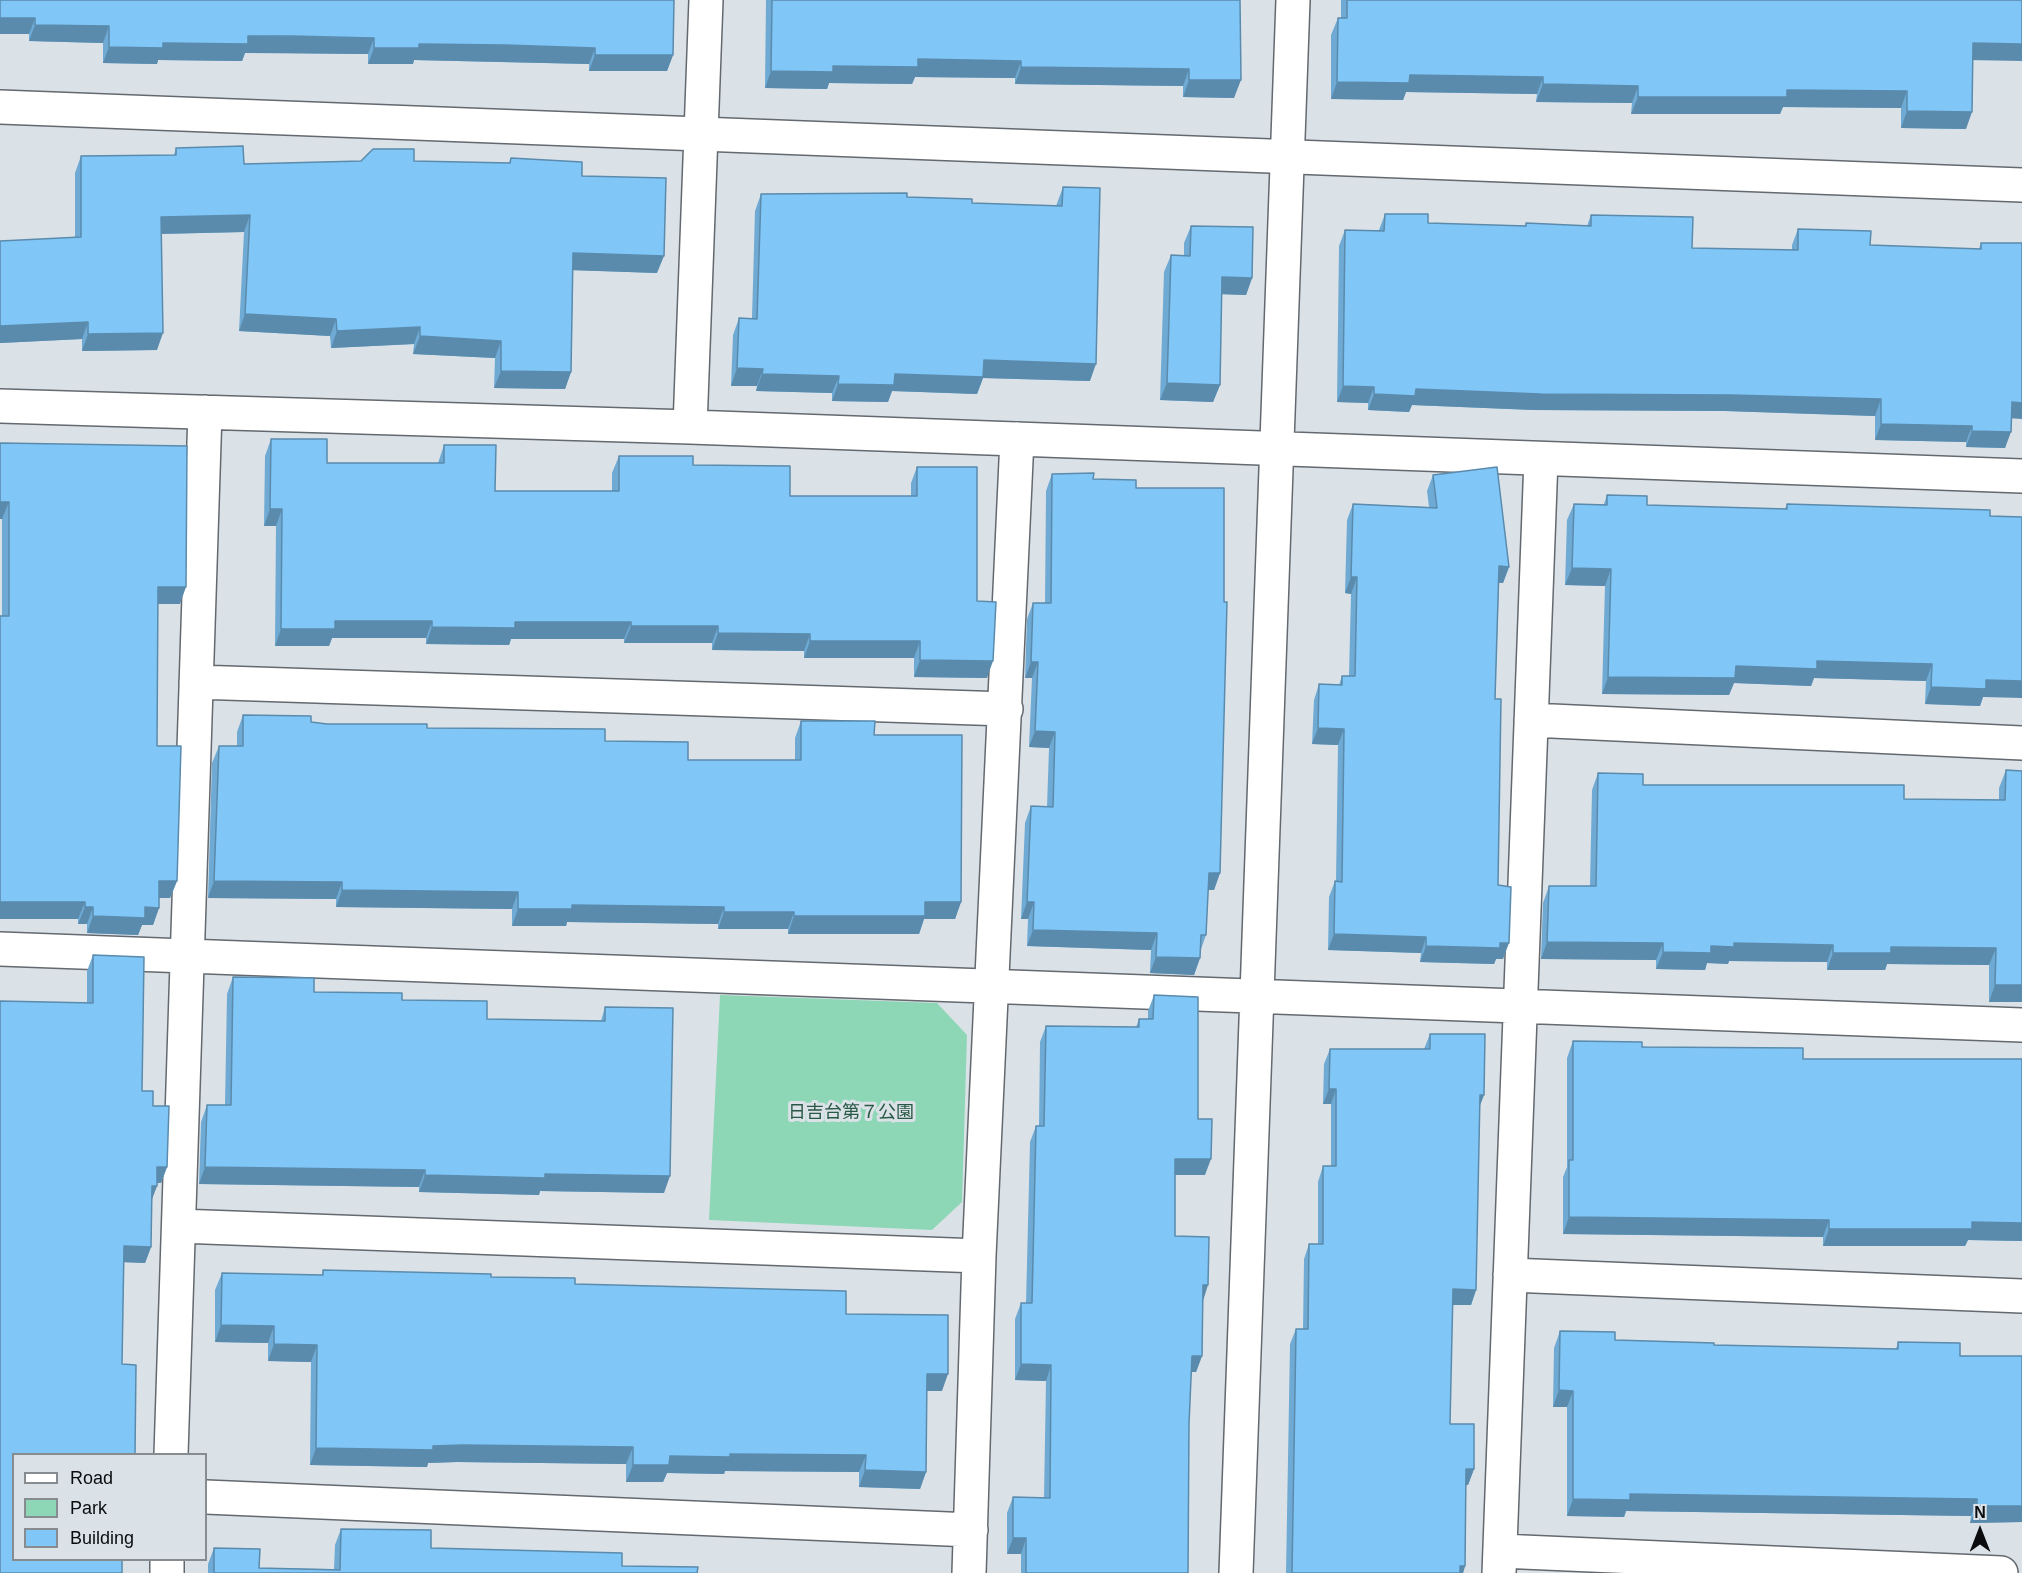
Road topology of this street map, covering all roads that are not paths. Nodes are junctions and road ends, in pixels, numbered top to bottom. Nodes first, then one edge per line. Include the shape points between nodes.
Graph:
1 (706, 0) edge
2 (1293, 0) edge
3 (0, 108) edge
4 (702, 135) junction
5 (1287, 157) junction
6 (2022, 185) edge
7 (0, 406) edge
8 (205, 412) junction
9 (690, 427) junction
10 (1017, 439) junction
11 (1277, 449) junction
12 (1541, 459) junction
13 (2022, 476) edge
14 (196, 682) junction
15 (1006, 709) junction
16 (1531, 720) junction
17 (2022, 743) edge
18 (0, 949) edge
19 (187, 956) junction
20 (994, 987) junction
21 (1257, 996) junction
22 (1522, 1006) junction
23 (2022, 1025) edge
24 (178, 1226) junction
25 (979, 1256) junction
26 (1510, 1275) junction
27 (2022, 1296) edge
28 (171, 1453) edge
29 (207, 1497) edge
30 (971, 1530) junction
31 (1499, 1562) edge
32 (969, 1573) edge
33 (1236, 1573) edge
34 (2001, 1573) edge

1 - 4 street
2 - 5 street
3 - 4 street
4 - 5 street
4 - 9 street
5 - 6 street
5 - 11 street
7 - 8 street
8 - 9 street
8 - 14 street
9 - 10 street
10 - 11 street
10 - 15 street
11 - 12 street
11 - 21 street
12 - 13 street
12 - 16 street
14 - 15 street
14 - 19 street
15 - 20 street
16 - 17 street
16 - 22 street
18 - 19 street
19 - 20 street
19 - 24 street
20 - 21 street
20 - 25 street
21 - 22 street
21 - 33 street
22 - 23 street
22 - 26 street
24 - 25 street
24 - 28 street
25 - 30 street
26 - 27 street
26 - 31 street
29 - 30 street
30 - 32 street
31 - 34 street

